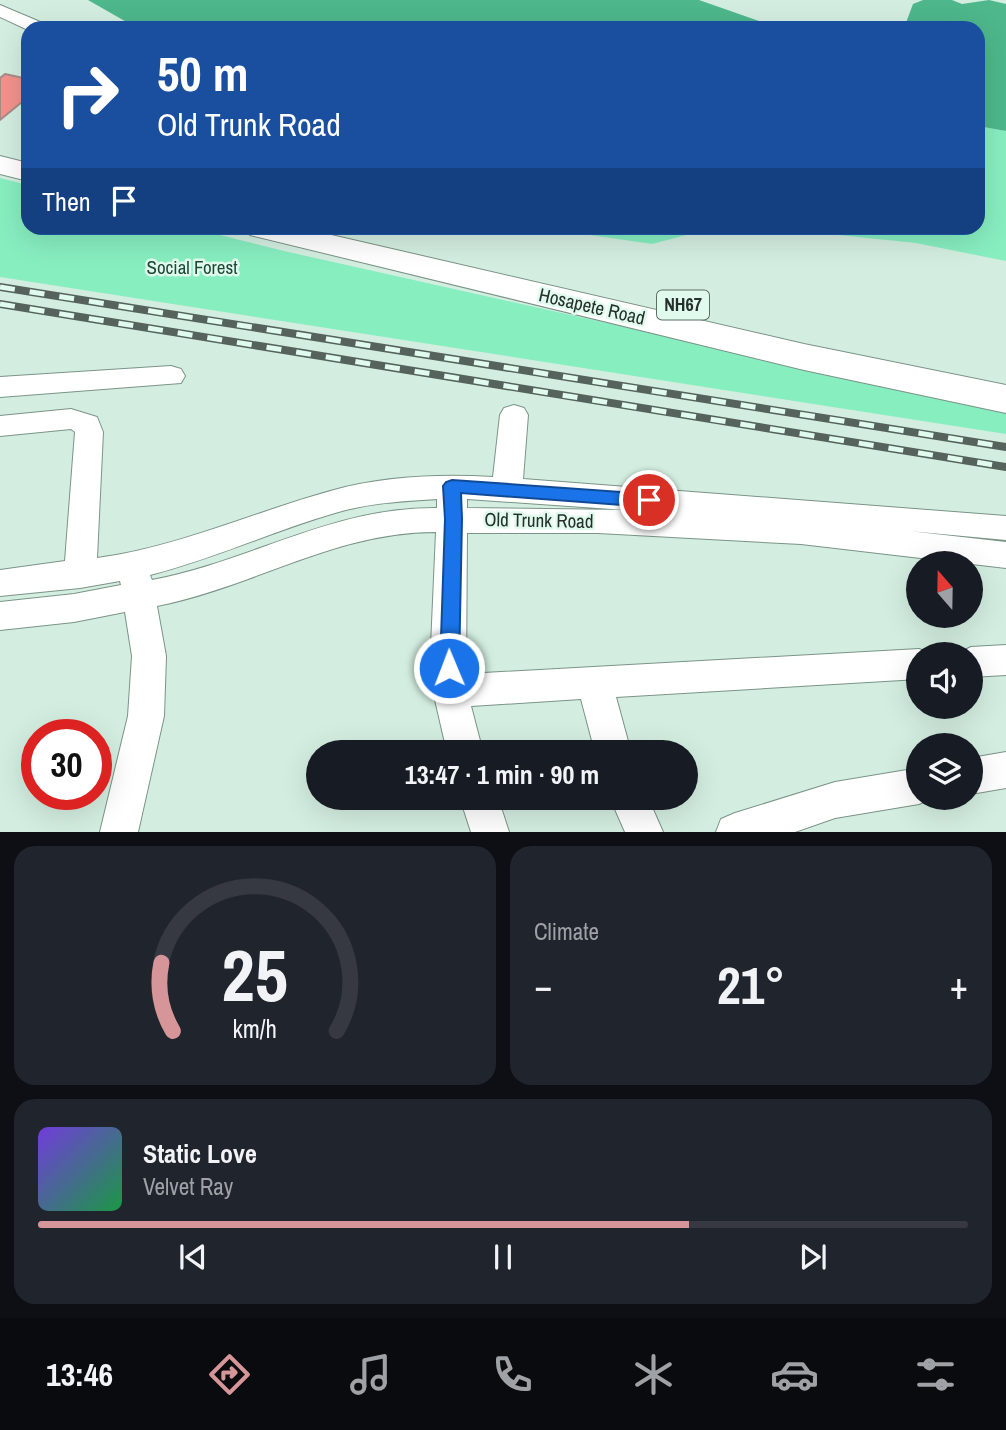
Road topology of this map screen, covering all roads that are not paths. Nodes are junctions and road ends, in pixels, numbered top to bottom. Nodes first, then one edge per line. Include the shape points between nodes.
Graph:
1 (0, 10) edge
2 (23, 21) edge
3 (0, 143) edge
4 (21, 148) edge
5 (0, 165) edge
6 (21, 170) edge
7 (291, 235) edge
8 (391, 235) edge
9 (171, 376) dead end
10 (1006, 376) edge
11 (0, 387) edge
12 (1006, 400) edge
13 (514, 415) dead end
14 (0, 426) edge
15 (452, 486) junction
16 (507, 489) junction
17 (454, 519) junction
18 (1006, 528) edge
19 (1006, 555) edge
20 (80, 575) junction
21 (136, 582) junction
22 (0, 583) edge
23 (0, 616) edge
24 (1006, 660) edge
25 (983, 661) edge
26 (906, 665) edge
27 (594, 682) junction
28 (450, 691) junction
29 (462, 740) edge
30 (610, 740) edge
31 (1006, 770) edge
32 (983, 774) edge
33 (906, 788) edge
34 (483, 810) edge
35 (634, 810) edge
36 (119, 831) edge
37 (490, 831) edge
38 (644, 831) edge
39 (735, 831) edge

1 - 2 street
3 - 4 highway
5 - 6 highway
7 - 12 highway, Hosapete Road via 804,357
8 - 10 highway, Hosapete Road / NH67
9 - 11 street
13 - 16 street
14 - 20 street via 71,419 87,424
15 - 16 street, Old Trunk Road
15 - 17 street
15 - 21 street, Old Trunk Road via 383,492 316,507 185,552
16 - 18 street, Old Trunk Road
17 - 19 street, Old Trunk Road via 801,532
17 - 21 street, Old Trunk Road via 357,528 196,585
17 - 28 street
20 - 21 street
20 - 22 street
21 - 23 street, Old Trunk Road via 74,608
21 - 36 street via 149,656 146,716
24 - 25 street
26 - 27 street
27 - 28 street
27 - 30 street
28 - 29 street
31 - 32 street
33 - 39 street via 835,800
34 - 37 street
35 - 38 street

